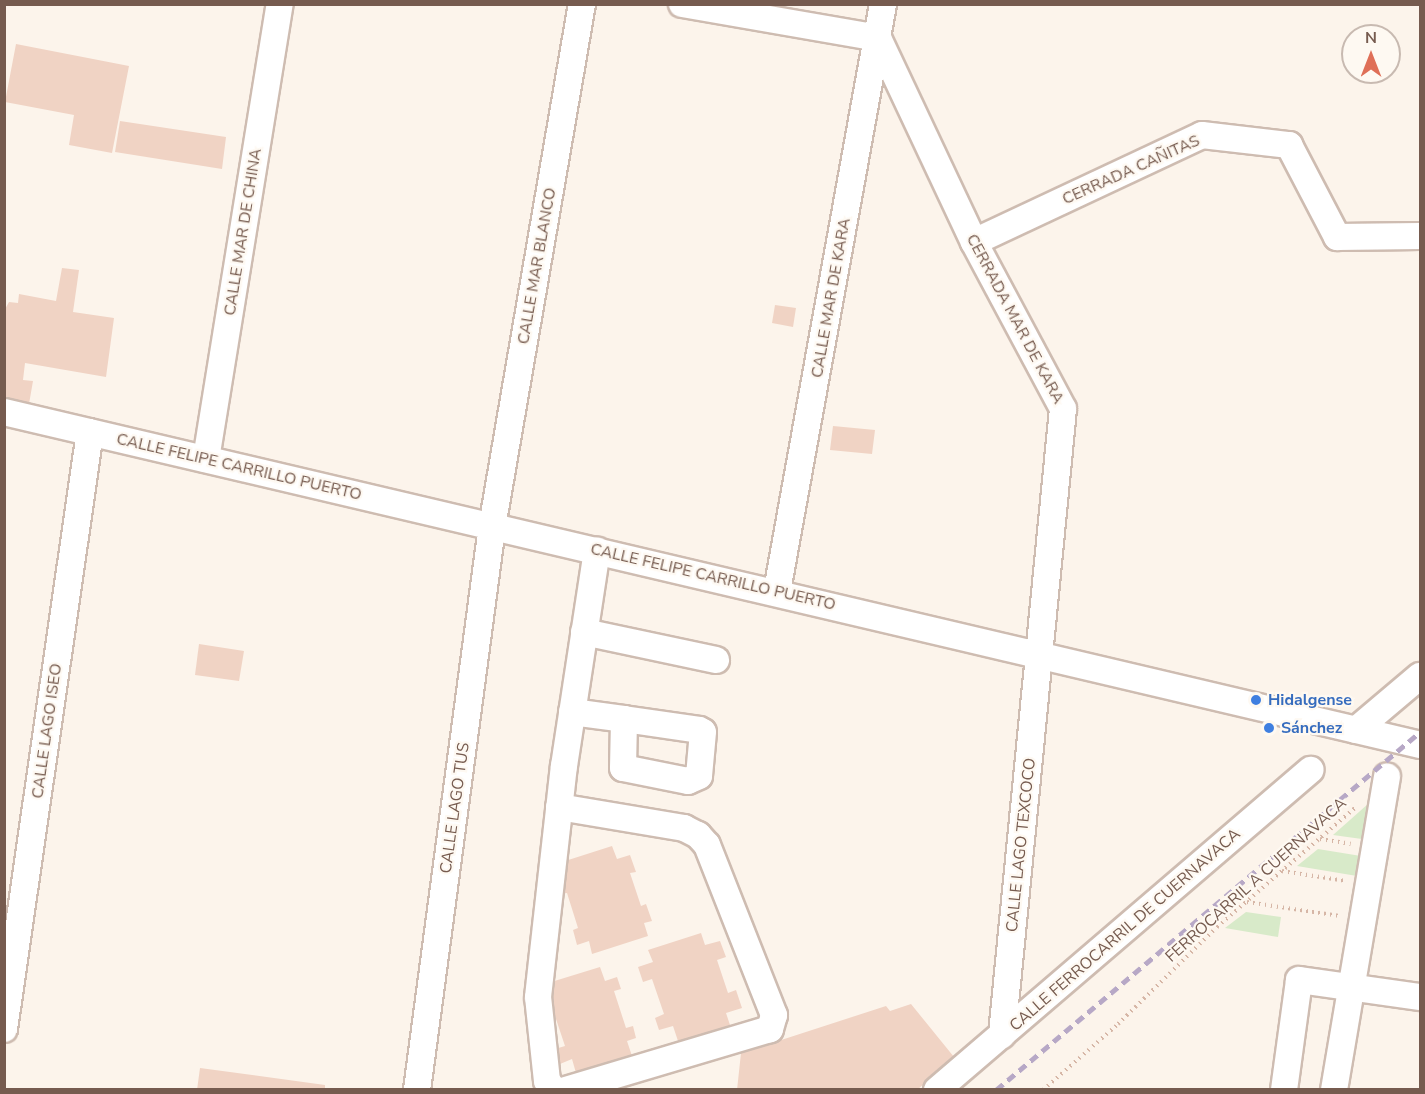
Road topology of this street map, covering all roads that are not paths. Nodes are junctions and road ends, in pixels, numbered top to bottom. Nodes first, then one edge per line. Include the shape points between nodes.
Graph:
1 (280, 4) edge
2 (582, 4) edge
3 (682, 4) edge
4 (883, 4) edge
5 (878, 38) junction
6 (1420, 236) edge
7 (974, 242) junction
8 (4, 412) edge
9 (90, 432) junction
10 (206, 459) junction
11 (492, 527) junction
12 (597, 551) junction
13 (777, 591) junction
14 (584, 632) junction
15 (1040, 655) junction
16 (716, 660) dead end
17 (1420, 676) edge
18 (572, 712) junction
19 (624, 719) dead end
20 (1356, 730) junction
21 (1420, 745) edge
22 (1311, 770) dead end
23 (1387, 779) road end
24 (559, 807) junction
25 (1350, 985) junction
26 (1420, 997) edge
27 (4, 1029) edge
28 (1002, 1035) junction
29 (417, 1089) edge
30 (554, 1089) edge
31 (565, 1089) edge
32 (938, 1089) edge
33 (1284, 1089) edge
34 (1334, 1089) edge

1 - 10 street, CALLE MAR DE CHINA
2 - 11 street, CALLE MAR BLANCO
3 - 5 street
4 - 5 street, CALLE MAR DE KARA
5 - 7 street, CERRADA MAR DE KARA
5 - 13 street, CALLE MAR DE KARA
6 - 7 street, CERRADA CAÑITAS via 1337,237 1288,146 1202,135
7 - 15 street, CERRADA MAR DE KARA via 1063,409
8 - 9 street, CALLE FELIPE CARRILLO PUERTO
9 - 10 street, CALLE FELIPE CARRILLO PUERTO
9 - 27 street, CALLE LAGO ISEO
10 - 11 street, CALLE FELIPE CARRILLO PUERTO
11 - 12 street, CALLE FELIPE CARRILLO PUERTO
11 - 29 street, CALLE LAGO TUS
12 - 13 street, CALLE FELIPE CARRILLO PUERTO
12 - 14 street
13 - 15 street, CALLE FELIPE CARRILLO PUERTO
14 - 16 street
14 - 18 street
15 - 20 street, CALLE FELIPE CARRILLO PUERTO
15 - 28 street, CALLE LAGO TEXCOCO
17 - 20 street
18 - 19 street
18 - 24 street
20 - 21 street, CALLE FELIPE CARRILLO PUERTO
22 - 28 street, CALLE FERROCARRIL DE CUERNAVACA
23 - 25 street
24 - 30 street via 538,997 547,1081
24 - 31 street via 684,828 698,836 707,845 774,1015 770,1029
25 - 26 street
25 - 33 street via 1299,980
25 - 34 street
28 - 32 street, CALLE FERROCARRIL DE CUERNAVACA

